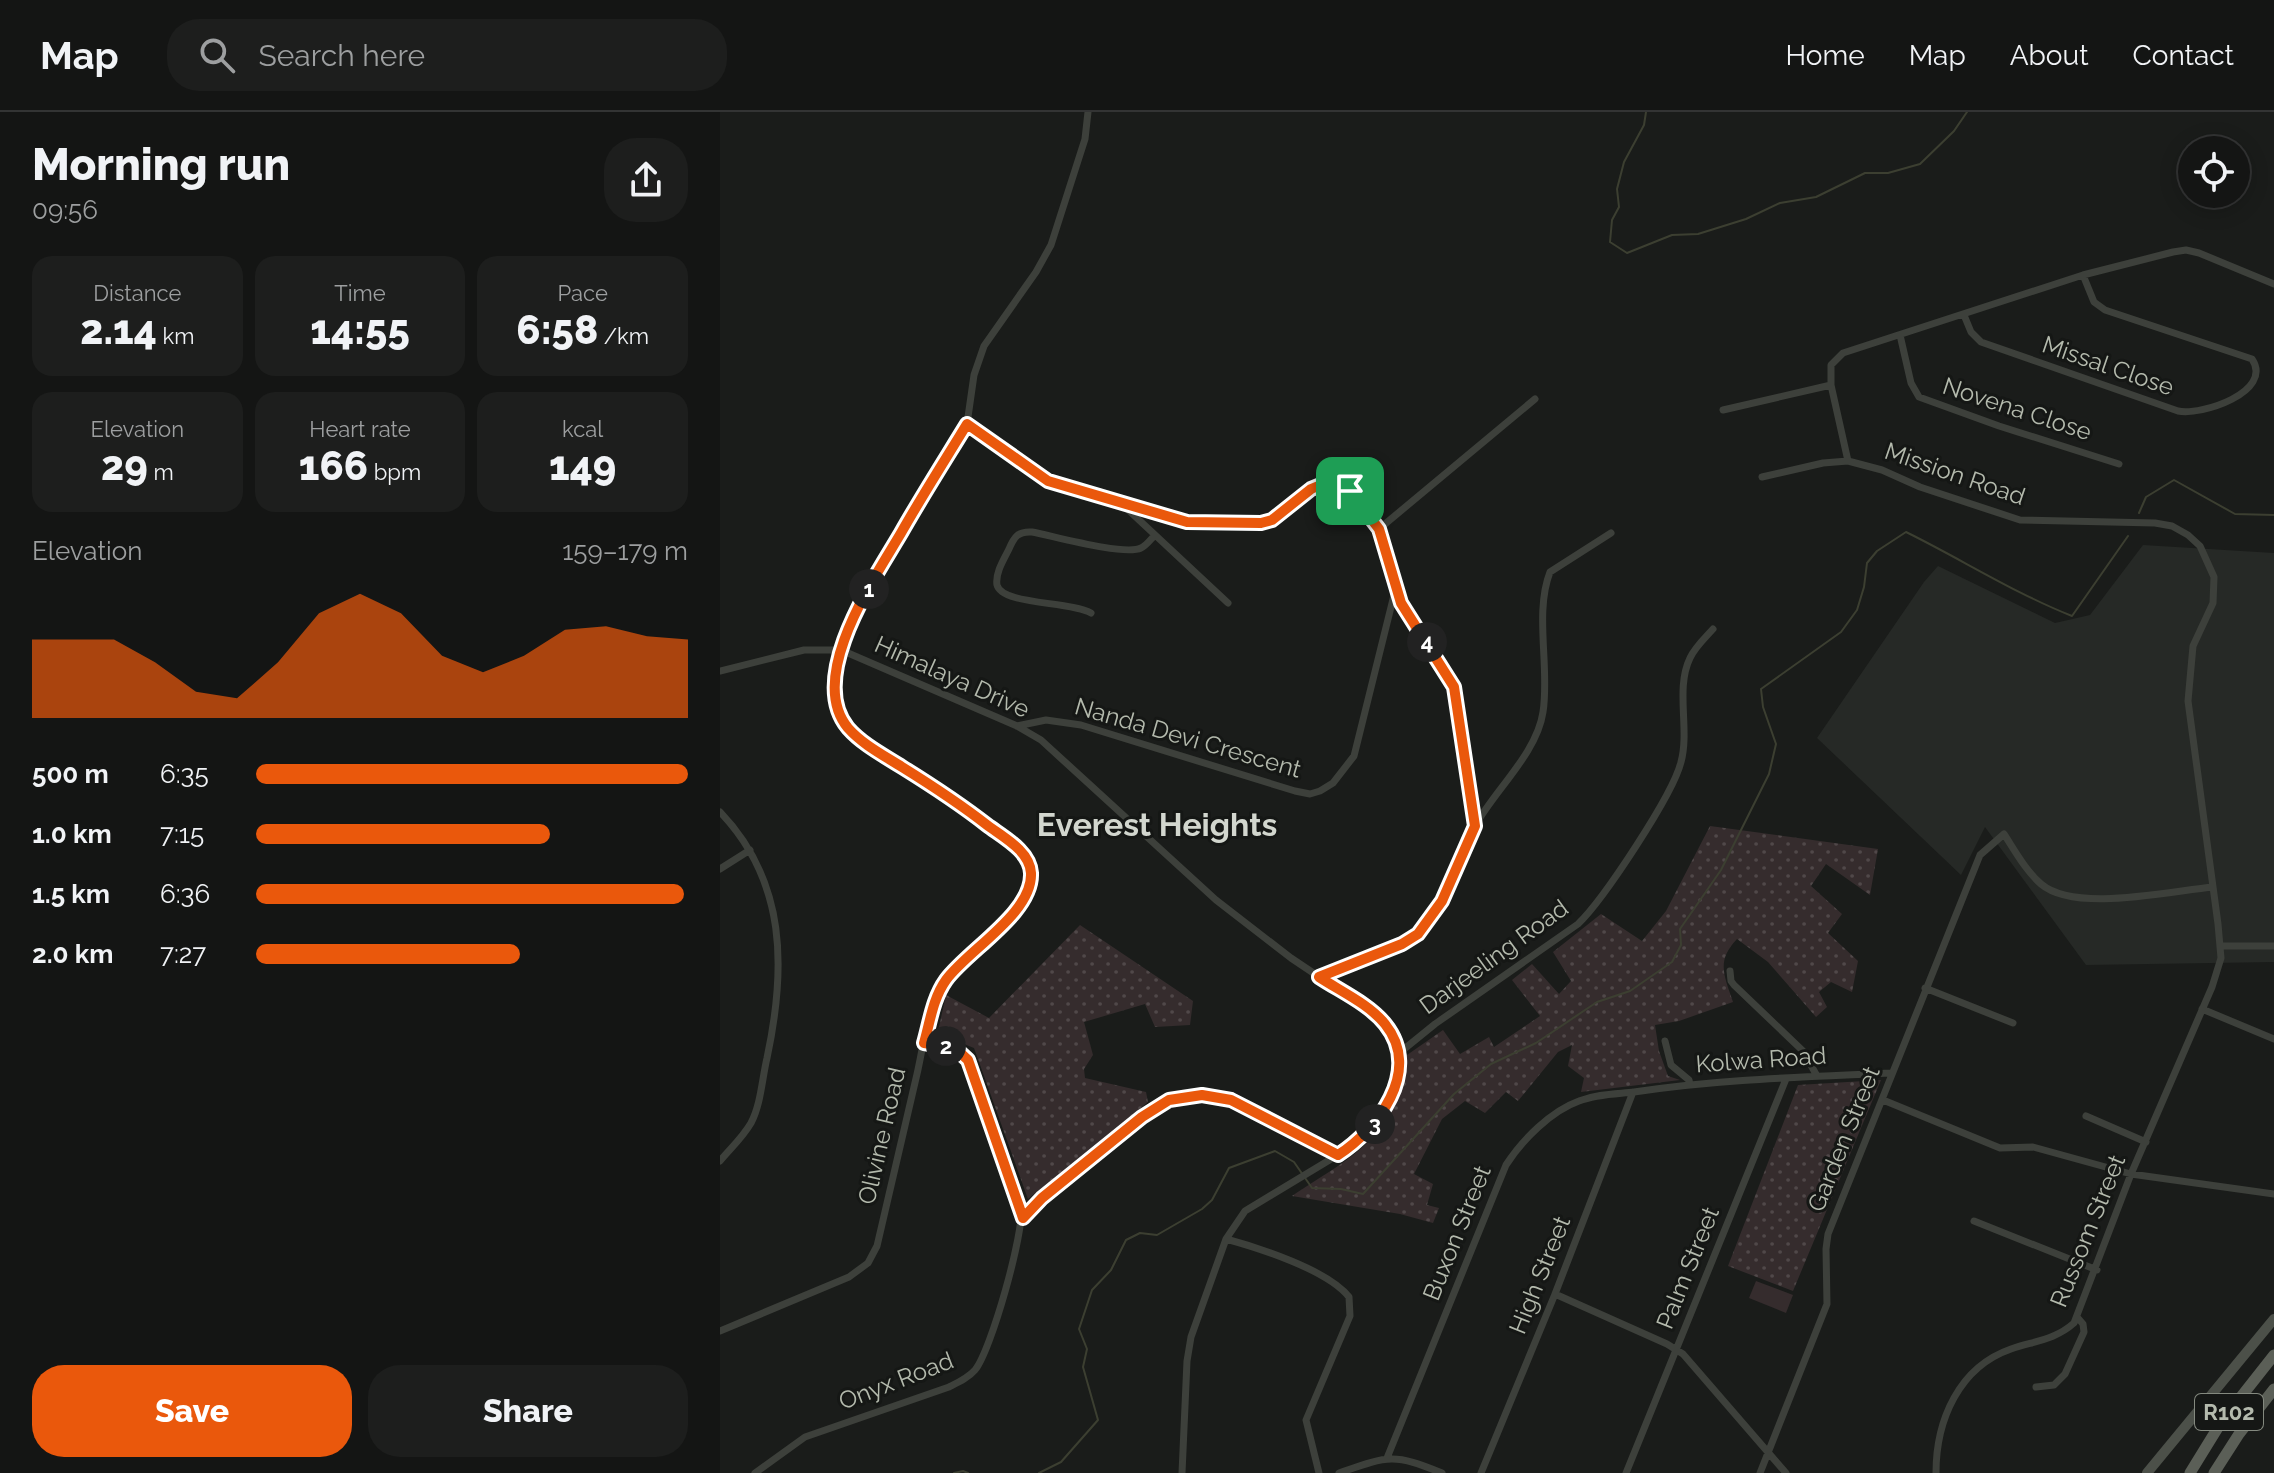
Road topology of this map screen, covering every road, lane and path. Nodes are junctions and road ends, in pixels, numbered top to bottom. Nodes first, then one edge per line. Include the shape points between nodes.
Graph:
1 (1088, 112) edge
2 (2083, 275) junction
3 (2274, 284) edge
4 (1964, 315) junction
5 (1900, 335) junction
6 (1831, 385) junction
7 (1535, 399) dead end
8 (1723, 410) dead end
9 (967, 424) junction
10 (1848, 461) junction
11 (2119, 464) dead end
12 (1762, 477) dead end
13 (1123, 504) junction
14 (1379, 529) junction
15 (1611, 533) dead end
16 (1155, 535) junction
17 (1395, 591) junction
18 (1228, 603) dead end
19 (1091, 613) dead end
20 (1713, 629) dead end
21 (841, 650) junction
22 (720, 671) edge
23 (1017, 726) junction
24 (720, 812) edge
25 (1475, 826) junction
26 (750, 850) junction
27 (720, 869) edge
28 (2213, 887) junction
29 (2221, 946) junction
30 (2274, 946) edge
31 (1730, 971) dead end
32 (1319, 977) junction
33 (1925, 988) junction
34 (2202, 1009) junction
35 (2013, 1023) dead end
36 (2274, 1039) edge
37 (1665, 1041) dead end
38 (924, 1043) junction
39 (1398, 1054) junction
40 (1892, 1073) junction
41 (1817, 1076) junction
42 (1786, 1079) junction
43 (1690, 1085) junction
44 (1633, 1092) junction
45 (1883, 1100) junction
46 (2086, 1116) dead end
47 (2146, 1142) junction
48 (1338, 1155) junction
49 (720, 1161) edge
50 (2131, 1174) junction
51 (2274, 1194) edge
52 (1023, 1218) junction
53 (1974, 1221) dead end
54 (1226, 1239) junction
55 (2097, 1270) junction
56 (1555, 1294) junction
57 (2077, 1317) junction
58 (2274, 1319) edge
59 (720, 1331) edge
60 (2063, 1332) junction
61 (2078, 1343) junction
62 (1676, 1349) junction
63 (2274, 1355) edge
64 (2036, 1387) dead end
65 (2274, 1389) edge
66 (1768, 1453) junction
67 (1387, 1458) junction
68 (755, 1473) edge
69 (1182, 1473) edge
70 (1319, 1473) edge
71 (1339, 1473) edge
72 (1442, 1473) edge
73 (1481, 1473) edge
74 (1626, 1473) edge
75 (1760, 1473) edge
76 (1786, 1473) edge
77 (1936, 1473) edge
78 (2147, 1473) edge
79 (2190, 1473) edge
80 (2214, 1473) edge

1 - 9 street, Himalaya Drive via 1082,152 1051,245 984,346
2 - 3 street via 2186,250
2 - 4 street
2 - 4 street, Missal Close via 2091,297 2105,310 2252,359 2262,370 2260,387 2206,411 2178,411 1981,342
4 - 5 street
5 - 6 street via 1836,358
5 - 11 street, Novena Close via 1919,397
6 - 8 street
6 - 10 street, Mission Road
7 - 14 street
9 - 13 street via 1048,481
9 - 21 street, Himalaya Drive via 863,598
10 - 12 street
10 - 28 street, Mission Road via 2020,520 2155,523 2172,526 2200,546 2215,591 2193,646 2188,701
13 - 14 street via 1187,522 1261,523 1281,516 1311,489 1328,482 1350,491
13 - 16 street
14 - 17 street
15 - 25 street via 1550,572 1543,715 1530,745
16 - 18 street
16 - 19 street via 1133,550 1032,532 1015,536 998,573 1000,592
17 - 23 street, Nanda Devi Crescent via 1354,756 1320,791 1295,791 1081,725 1046,720
17 - 25 street via 1454,687
20 - 39 street, Darjeeling Road via 1686,669 1684,747 1674,783 1597,904 1578,924
21 - 22 street via 804,650
21 - 23 street, Himalaya Drive
21 - 38 street, Olivine Road via 836,702 855,736 975,815 1029,863 1024,898 945,980
23 - 32 street, Himalaya Drive via 1070,764 1216,900
24 - 26 street
25 - 32 street via 1442,901 1418,934
26 - 27 street
26 - 49 street via 771,898 779,952 776,1010 755,1113
28 - 29 street, Mission Road
28 - 33 street, Garden Street via 2070,898 2043,886 2004,834 1980,855
29 - 30 street
29 - 34 street, Russom Street via 2220,968
31 - 41 street via 1734,985 1803,1051
32 - 39 street, Himalaya Drive via 1376,1015
33 - 35 street
33 - 40 street, Garden Street
34 - 36 street
34 - 47 street, Russom Street
37 - 43 street via 1671,1065
38 - 52 street via 955,1048 968,1060
38 - 59 street, Olivine Road via 877,1246 868,1263 849,1277
39 - 48 street via 1397,1076 1383,1113 1356,1144
40 - 41 street, Kolwa Road
40 - 45 street, Garden Street
41 - 42 street, Kolwa Road
42 - 43 street, Kolwa Road
42 - 62 street, Palm Street
43 - 44 street, Kolwa Road
44 - 56 street, High Street
44 - 67 street, Buxon Street via 1576,1102 1515,1151
45 - 50 street via 2000,1148 2033,1147
45 - 66 street, Garden Street via 1828,1234 1827,1304
46 - 47 street
47 - 50 street, Russom Street
48 - 52 street via 1231,1100 1202,1095 1169,1100
48 - 54 street via 1245,1211
50 - 51 street
50 - 55 street, Russom Street
52 - 68 street, Onyx Road via 975,1371 949,1387 805,1437
53 - 55 street
54 - 69 street via 1191,1337
54 - 70 street via 1330,1280 1349,1297 1350,1316 1306,1420
55 - 57 street, Russom Street
56 - 62 street
56 - 73 street, High Street
57 - 60 street, Russom Street
57 - 61 street via 2084,1330
58 - 78 street
60 - 61 street
60 - 77 street, Russom Street via 1996,1354 1972,1370 1954,1398 1940,1439
61 - 64 street via 2061,1380
62 - 66 street
62 - 74 street, Palm Street
63 - 79 main road, R102
65 - 80 main road, R102
66 - 75 street, Garden Street
66 - 76 street
67 - 71 street
67 - 72 street

